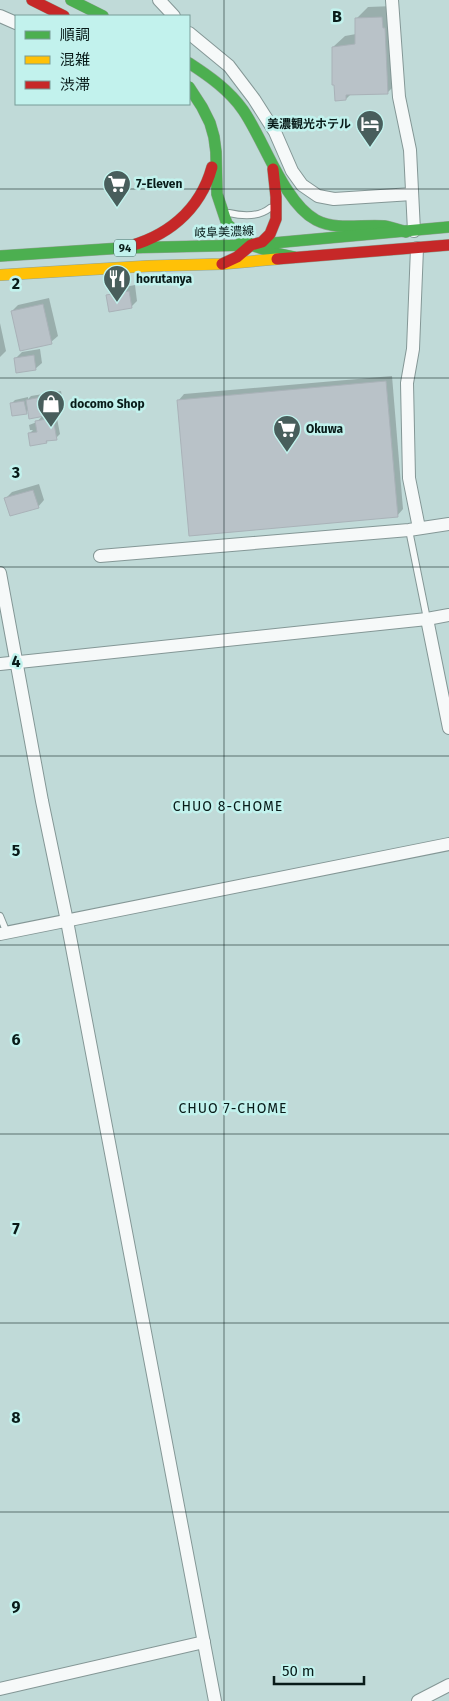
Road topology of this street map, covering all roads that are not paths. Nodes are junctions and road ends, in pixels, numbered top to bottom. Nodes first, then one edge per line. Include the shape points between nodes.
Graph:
1 (32, 0) edge
2 (71, 0) edge
3 (159, 0) edge
4 (392, 0) edge
5 (62, 15) edge
6 (101, 15) edge
7 (173, 15) edge
8 (0, 16) edge
9 (15, 23) edge
10 (190, 34) edge
11 (190, 64) edge
12 (190, 89) edge
13 (216, 152) junction
14 (270, 158) junction
15 (412, 194) junction
16 (276, 202) junction
17 (223, 211) junction
18 (449, 227) edge
19 (410, 231) junction
20 (251, 245) junction
21 (449, 245) edge
22 (122, 248) junction
23 (418, 248) junction
24 (0, 256) edge
25 (294, 257) junction
26 (222, 264) junction
27 (0, 275) edge
28 (449, 524) edge
29 (414, 529) junction
30 (100, 556) dead end
31 (0, 573) edge
32 (449, 615) edge
33 (427, 619) junction
34 (17, 663) junction
35 (0, 664) edge
36 (446, 702) edge
37 (449, 728) edge
38 (449, 844) edge
39 (0, 916) edge
40 (67, 921) junction
41 (4, 933) edge
42 (204, 1642) junction
43 (449, 1685) edge
44 (0, 1689) edge
45 (215, 1701) edge
46 (418, 1701) edge

1 - 5 main road
2 - 6 main road
3 - 7 street
4 - 15 street via 399,97 410,150
8 - 9 street
10 - 15 street via 229,66 254,99 302,185 318,196 334,199
11 - 14 main road via 225,90 242,108
12 - 13 main road via 210,123
13 - 17 main road via 217,194
13 - 22 main road via 205,189 195,206 166,232
14 - 16 main road
14 - 19 main road via 303,211 315,219 332,225 382,226
15 - 19 street
16 - 17 lane via 264,213 240,215
16 - 20 main road via 276,219 270,234 262,242
17 - 20 main road via 227,224
18 - 19 main road, 岐阜美濃線 / 94
19 - 20 main road, 岐阜美濃線 / 94
20 - 22 main road, 岐阜美濃線 / 94
20 - 25 main road
20 - 26 main road
21 - 23 main road, 94
22 - 24 main road, 岐阜美濃線 / 94
23 - 25 main road, 94
23 - 29 street via 407,383
25 - 26 main road, 94
26 - 27 main road, 94
28 - 29 street
29 - 30 street
29 - 33 lane
31 - 34 street
32 - 33 street
33 - 34 street
33 - 36 street
34 - 35 street
34 - 40 street
36 - 37 street
38 - 40 street
39 - 41 lane
40 - 41 street
40 - 42 street
42 - 44 street
42 - 45 street
43 - 46 street

